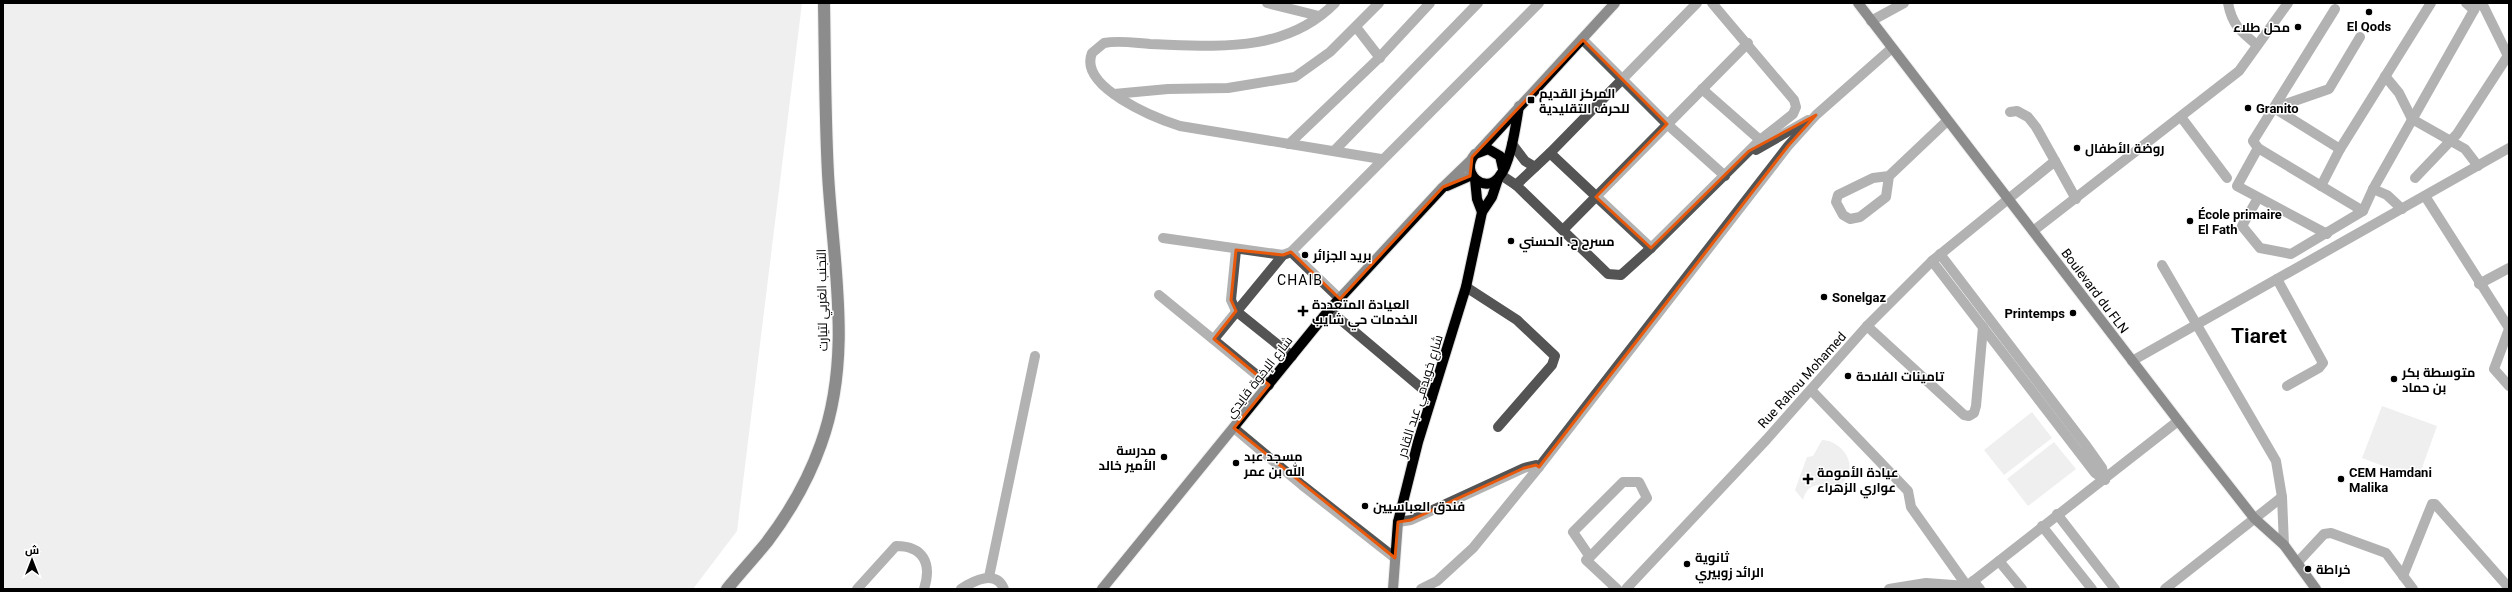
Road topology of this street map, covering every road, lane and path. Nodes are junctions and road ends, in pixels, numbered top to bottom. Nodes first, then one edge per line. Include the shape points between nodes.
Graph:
1 (824, 3) edge
2 (1267, 3) edge
3 (1335, 3) edge
4 (1379, 3) edge
5 (1430, 3) edge
6 (1478, 3) edge
7 (1539, 3) edge
8 (1616, 3) edge
9 (1697, 3) edge
10 (1712, 3) edge
11 (1858, 3) edge
12 (1904, 3) edge
13 (2228, 3) edge
14 (2288, 3) edge
15 (2431, 3) edge
16 (2466, 3) edge
17 (2482, 3) edge
18 (2476, 7) edge
19 (2335, 9) dead end
20 (1319, 16) junction
21 (1871, 20) junction
22 (1356, 27) junction
23 (2360, 37) dead end
24 (1583, 40) junction
25 (1748, 43) junction
26 (2257, 46) junction
27 (1892, 48) junction
28 (2509, 55) edge
29 (1380, 58) junction
30 (2385, 76) junction
31 (1623, 79) junction
32 (1702, 89) junction
33 (1114, 94) junction
34 (1519, 106) junction
35 (2274, 108) junction
36 (2010, 112) dead end
37 (1816, 115) junction
38 (2181, 117) junction
39 (2412, 119) junction
40 (1947, 121) junction
41 (1667, 124) junction
42 (1760, 140) junction
43 (2451, 140) junction
44 (1288, 144) junction
45 (1512, 144) junction
46 (2258, 148) junction
47 (2509, 148) edge
48 (2340, 149) junction
49 (1334, 151) junction
50 (1479, 151) junction
51 (1749, 151) junction
52 (1496, 152) junction
53 (1550, 153) junction
54 (1508, 155) junction
55 (1382, 159) junction
56 (1470, 161) junction
57 (1525, 161) junction
58 (2055, 161) junction
59 (2478, 166) junction
60 (1535, 167) junction
61 (1501, 174) junction
62 (1725, 176) junction
63 (1889, 176) junction
64 (1473, 177) junction
65 (2227, 178) dead end
66 (2415, 178) dead end
67 (1516, 185) junction
68 (2321, 186) junction
69 (1443, 187) junction
70 (2373, 189) junction
71 (2425, 196) junction
72 (1596, 197) junction
73 (2258, 198) junction
74 (2076, 199) junction
75 (2007, 200) junction
76 (2402, 209) junction
77 (2363, 211) junction
78 (1482, 212) junction
79 (1563, 230) junction
80 (2033, 231) junction
81 (2326, 234) junction
82 (1163, 238) dead end
83 (1651, 248) junction
84 (1236, 250) junction
85 (1287, 253) junction
86 (1940, 254) junction
87 (1932, 261) junction
88 (2162, 265) dead end
89 (2509, 268) edge
90 (2277, 279) junction
91 (2479, 284) junction
92 (1466, 286) junction
93 (1159, 295) dead end
94 (1340, 299) junction
95 (1329, 310) junction
96 (1236, 311) junction
97 (2197, 323) junction
98 (1867, 326) junction
99 (1983, 327) junction
100 (2509, 328) edge
101 (1214, 339) junction
102 (1035, 356) dead end
103 (1292, 356) junction
104 (2132, 361) junction
105 (1269, 385) junction
106 (2287, 386) dead end
107 (2509, 386) edge
108 (1811, 390) junction
109 (1432, 398) junction
110 (2178, 421) junction
111 (1498, 427) dead end
112 (1234, 428) junction
113 (1539, 467) junction
114 (2105, 480) junction
115 (2282, 497) junction
116 (2057, 514) junction
117 (2254, 518) junction
118 (1398, 522) junction
119 (2042, 526) junction
120 (2284, 545) junction
121 (1590, 557) junction
122 (1395, 558) junction
123 (1999, 561) junction
124 (2297, 563) junction
125 (2403, 576) junction
126 (989, 578) junction
127 (1393, 585) edge
128 (1973, 586) edge
129 (2509, 588) edge
130 (727, 589) edge
131 (857, 589) edge
132 (924, 589) edge
133 (961, 589) edge
134 (1004, 589) edge
135 (1102, 589) edge
136 (1421, 589) edge
137 (1617, 589) edge
138 (1626, 589) edge
139 (1889, 589) edge
140 (2022, 589) edge
141 (2092, 589) edge
142 (2115, 589) edge
143 (2165, 589) edge
144 (2316, 589) edge
145 (2413, 589) edge

1 - 130 highway, التجنب الغربي لتيارت via 828,175 836,256 839,328 835,387 821,444 799,491 766,542
2 - 20 street
3 - 20 street
4 - 22 street
5 - 29 street
6 - 49 street
7 - 55 street
8 - 24 main road
9 - 31 street
10 - 25 street
11 - 21 main road, Boulevard du FLN
12 - 21 street
13 - 26 street via 2231,18 2242,33
14 - 26 street
15 - 30 street
16 - 18 street
17 - 28 street
18 - 39 street
19 - 35 street
20 - 33 street via 1282,38 1262,43 1212,46 1104,43 1092,53 1090,68 1095,77
21 - 27 main road, Boulevard du FLN
22 - 29 street
22 - 33 street via 1330,52 1295,77 1228,88 1168,89
23 - 35 street via 2329,89
24 - 31 street
24 - 34 main road
25 - 32 street
25 - 42 street via 1794,100 1796,107 1793,114
26 - 38 street via 2239,71
27 - 37 street
27 - 40 main road, Boulevard du FLN
28 - 43 street
29 - 44 street
30 - 39 street via 2399,93
30 - 48 street
31 - 41 street
31 - 53 street
32 - 41 street
32 - 42 street
33 - 44 street via 1153,116 1180,126
34 - 45 main road, شارع خويدمي عبد القادر
34 - 50 main road
35 - 46 street via 2253,141
35 - 48 street
36 - 58 street via 2017,111 2028,117
37 - 51 street via 1755,151
37 - 113 street via 1778,158
38 - 65 street
38 - 74 street
39 - 43 street
39 - 70 street
40 - 63 street
40 - 75 main road, Boulevard du FLN
41 - 62 street
41 - 72 street
42 - 51 street
43 - 59 street via 2465,149
43 - 66 street
44 - 49 street
45 - 54 main road, شارع خويدمي عبد القادر
45 - 57 street
46 - 68 street
46 - 73 street via 2237,186
47 - 59 street
48 - 68 street
49 - 55 street
50 - 52 main road
50 - 56 main road
51 - 62 street
52 - 54 street
52 - 61 main road via 1502,160
53 - 60 street
53 - 72 street
54 - 57 street
54 - 61 main road, شارع خويدمي عبد القادر
55 - 85 street
56 - 64 main road
56 - 69 main road, شارع الإخوة قايدي
57 - 60 street
58 - 74 street
58 - 75 street, Rue Rahou Mohamed
59 - 71 street
60 - 67 street
61 - 64 main road via 1484,183
61 - 67 street
61 - 78 main road, شارع خويدمي عبد القادر via 1492,197
62 - 83 street
63 - 63 street via 1874,178 1838,195 1836,202 1843,215 1850,219 1860,217 1886,197
64 - 69 main road, شارع الإخوة قايدي
64 - 78 main road via 1476,199
67 - 79 street
68 - 77 street
69 - 94 main road, شارع الإخوة قايدي
70 - 76 street via 2387,195
70 - 77 street
71 - 76 street
71 - 91 street
72 - 79 street
72 - 83 street
73 - 81 street
73 - 81 street via 2242,226 2260,248 2291,254
74 - 80 street
75 - 80 main road, Boulevard du FLN
75 - 86 street, Rue Rahou Mohamed
76 - 90 street
77 - 81 street
78 - 92 main road, شارع خويدمي عبد القادر
79 - 83 street via 1608,274 1621,274
80 - 104 main road, Boulevard du FLN
82 - 84 street
84 - 85 street
84 - 96 street via 1231,300
85 - 94 street
85 - 96 street
86 - 87 street, Rue Rahou Mohamed
86 - 114 street via 2085,444 2102,468
87 - 98 street, Rue Rahou Mohamed
87 - 99 street
88 - 97 street
89 - 91 street
90 - 97 street
90 - 106 street via 2323,363 2320,368
91 - 100 street
92 - 109 main road, شارع خويدمي عبد القادر
92 - 111 street via 1516,320 1555,356 1552,364
93 - 101 street
94 - 95 main road, شارع الإخوة قايدي
95 - 103 main road, شارع الإخوة قايدي
95 - 109 street
96 - 101 street
96 - 103 street
97 - 104 street
97 - 115 street via 2242,406 2276,461
98 - 99 street via 1964,415 1969,416 1974,413 1976,406
98 - 108 street, Rue Rahou Mohamed
99 - 114 street via 2095,473
100 - 107 street via 2494,369
101 - 105 street
102 - 126 street
103 - 105 main road, شارع الإخوة قايدي
104 - 110 main road, Boulevard du FLN
105 - 112 main road, شارع الإخوة قايدي
108 - 128 street via 1908,491 1911,507
108 - 138 street, Rue Rahou Mohamed
109 - 118 main road, شارع خويدمي عبد القادر
110 - 114 street
110 - 117 main road, Boulevard du FLN
112 - 122 street
112 - 135 main road, شارع الإخوة قايدي
113 - 118 street via 1536,465 1524,468 1411,520
113 - 136 street via 1473,548 1438,581
114 - 116 street
115 - 117 street
115 - 120 street
116 - 119 street
116 - 142 street
117 - 120 main road, Boulevard du FLN
117 - 143 street
118 - 122 main road, شارع خويدمي عبد القادر
119 - 123 street
119 - 141 street
120 - 124 main road, Boulevard du FLN
121 - 121 street via 1647,498 1639,482 1623,482 1573,532
121 - 137 street via 1586,560
122 - 127 main road, شارع خويدمي عبد القادر
123 - 128 street
123 - 140 street
124 - 125 street via 2328,532 2386,553
124 - 144 main road, Boulevard du FLN
125 - 129 street via 2432,504 2435,504
125 - 145 street
126 - 133 street via 972,582
126 - 134 street via 996,580
128 - 139 street via 1926,583
131 - 132 street via 896,546 907,546 919,552 927,563 928,577

